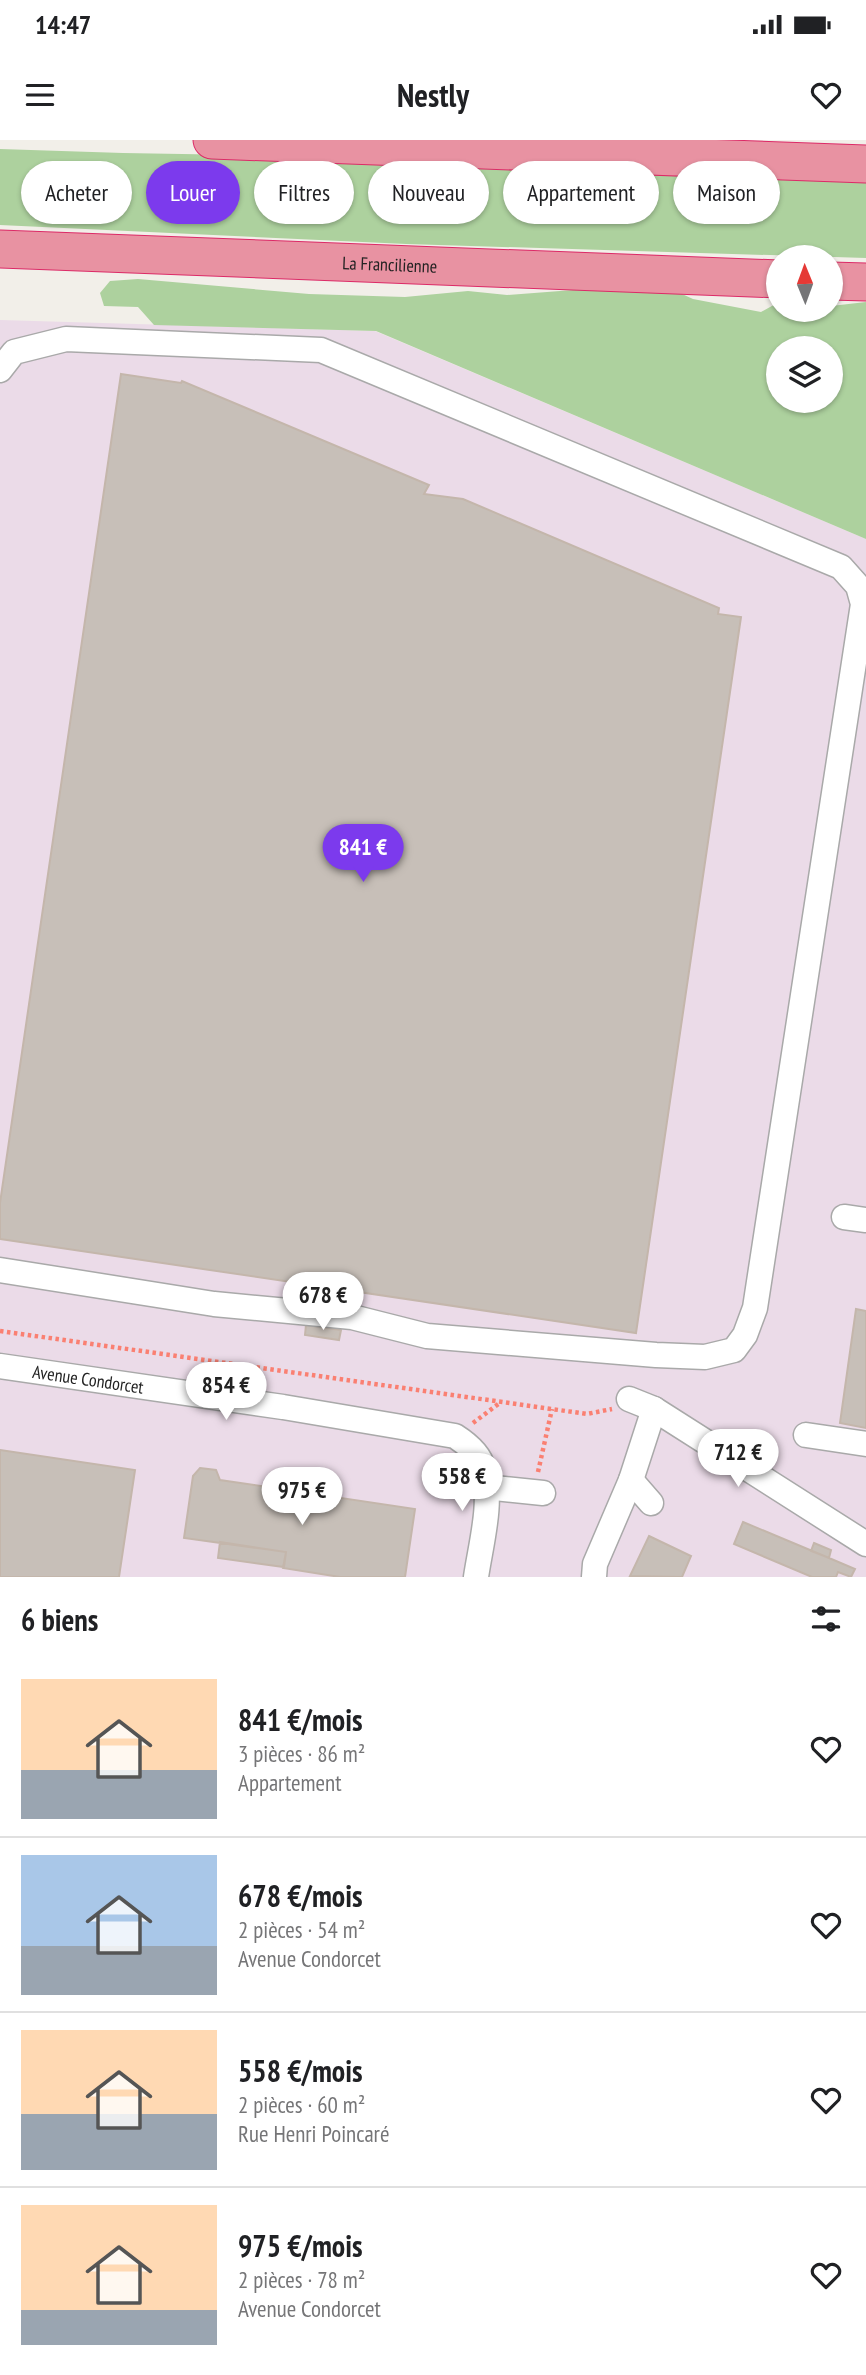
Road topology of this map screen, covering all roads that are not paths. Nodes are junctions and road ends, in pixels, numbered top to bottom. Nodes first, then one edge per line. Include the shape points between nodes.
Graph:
1 (212, 140) edge
2 (866, 164) edge
3 (0, 249) edge
4 (766, 278) edge
5 (844, 281) edge
6 (866, 282) edge
7 (0, 370) edge
8 (0, 1270) edge
9 (0, 1366) edge
10 (629, 1399) road end
11 (654, 1409) junction
12 (806, 1436) dead end
13 (866, 1444) edge
14 (631, 1480) junction
15 (485, 1487) junction
16 (536, 1492) road end
17 (651, 1503) dead end
18 (866, 1544) edge
19 (476, 1577) edge
20 (594, 1577) edge

1 - 2 highway
3 - 4 highway, La Francilienne
5 - 6 highway
7 - 8 street via 14,352 66,340 321,350 841,567 858,586 863,604 755,1308 734,1350 705,1357 656,1355 427,1336 352,1317 215,1304
9 - 15 street, Avenue Condorcet via 284,1407 460,1440 483,1465
10 - 11 street
11 - 14 street
11 - 18 street
12 - 13 street
14 - 17 street
14 - 20 street via 595,1564
15 - 16 street
15 - 19 street

